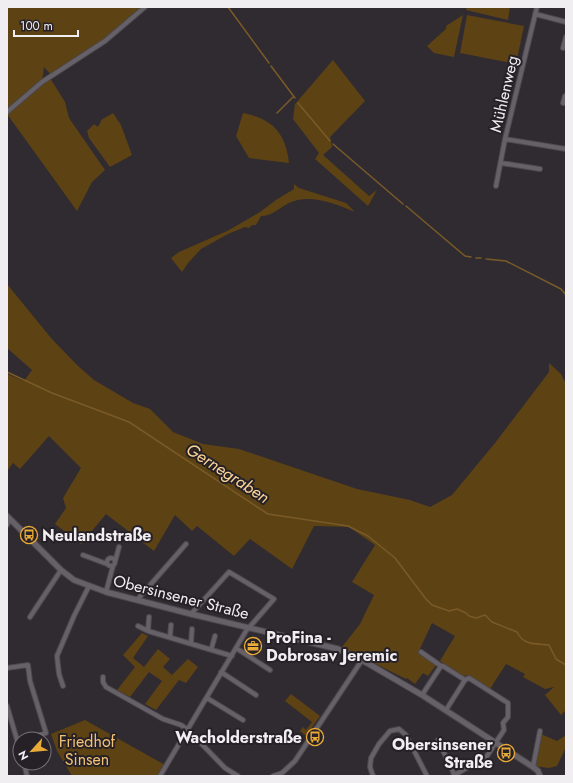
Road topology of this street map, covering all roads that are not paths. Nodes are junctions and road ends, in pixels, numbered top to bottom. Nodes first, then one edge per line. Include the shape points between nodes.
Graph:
1 (145, 7) edge
2 (537, 7) edge
3 (535, 14) junction
4 (566, 22) edge
5 (566, 37) edge
6 (563, 48) dead end
7 (566, 96) edge
8 (566, 103) edge
9 (7, 112) edge
10 (505, 139) junction
11 (566, 149) edge
12 (501, 163) junction
13 (540, 169) dead end
14 (496, 186) dead end
15 (9, 517) edge
16 (7, 525) edge
17 (186, 544) dead end
18 (119, 547) dead end
19 (82, 555) dead end
20 (107, 564) junction
21 (114, 564) junction
22 (61, 570) junction
23 (89, 586) junction
24 (106, 592) junction
25 (137, 600) junction
26 (191, 614) junction
27 (30, 617) dead end
28 (149, 617) dead end
29 (171, 625) dead end
30 (138, 626) dead end
31 (248, 628) junction
32 (192, 629) dead end
33 (148, 631) junction
34 (215, 636) dead end
35 (170, 637) junction
36 (191, 644) junction
37 (236, 648) junction
38 (211, 650) junction
39 (420, 652) dead end
40 (232, 656) junction
41 (362, 660) junction
42 (441, 666) junction
43 (7, 668) edge
44 (270, 670) dead end
45 (221, 672) junction
46 (103, 677) dead end
47 (466, 680) junction
48 (63, 686) dead end
49 (256, 695) dead end
50 (422, 695) junction
51 (207, 698) junction
52 (7, 706) edge
53 (446, 710) junction
54 (243, 720) dead end
55 (188, 730) junction
56 (15, 731) edge
57 (46, 731) edge
58 (540, 731) dead end
59 (438, 740) dead end
60 (496, 743) junction
61 (533, 767) junction
62 (160, 776) edge
63 (238, 776) edge
64 (273, 776) edge
65 (373, 776) edge
66 (428, 776) edge
67 (454, 776) edge
68 (540, 776) edge

1 - 9 street via 106,40 42,82
2 - 3 street, Mühlenweg
3 - 4 street
3 - 10 street, Mühlenweg
5 - 6 street
7 - 8 street
10 - 11 street
10 - 12 street, Mühlenweg
12 - 13 street
12 - 14 street, Mühlenweg
15 - 16 street
15 - 22 street, Obersinsener Straße
17 - 25 street
18 - 21 street
19 - 20 street
20 - 21 street
20 - 21 street via 107,561 112,559
21 - 24 street
22 - 23 street, Obersinsener Straße via 74,580
22 - 27 street
23 - 24 street, Obersinsener Straße
23 - 48 street via 57,656
24 - 25 street, Obersinsener Straße
25 - 26 street, Obersinsener Straße
26 - 31 street, Obersinsener Straße
26 - 31 street via 229,572 274,599
28 - 33 street
29 - 35 street
30 - 33 street
31 - 37 street
31 - 41 street, Obersinsener Straße via 338,649
32 - 36 street
33 - 35 street
34 - 38 street
35 - 36 street
36 - 38 street
37 - 40 street
37 - 44 street
38 - 40 street
39 - 42 street
40 - 45 street
41 - 50 street, Obersinsener Straße
41 - 64 street via 295,761 282,773
42 - 47 street
42 - 50 street
43 - 57 street via 28,665 30,681
45 - 49 street
45 - 51 street
46 - 55 street via 106,687
47 - 53 street
47 - 60 street via 470,678 508,703 508,717 503,723 504,730
50 - 53 street, Obersinsener Straße
51 - 54 street
51 - 55 street
52 - 56 street
53 - 60 street, Obersinsener Straße
55 - 62 street
55 - 63 street via 225,768
58 - 61 street
59 - 67 street
60 - 61 street, Obersinsener Straße
60 - 67 street via 487,756
61 - 68 street, Obersinsener Straße
65 - 66 street via 370,768 379,744 390,732 399,729 406,735

